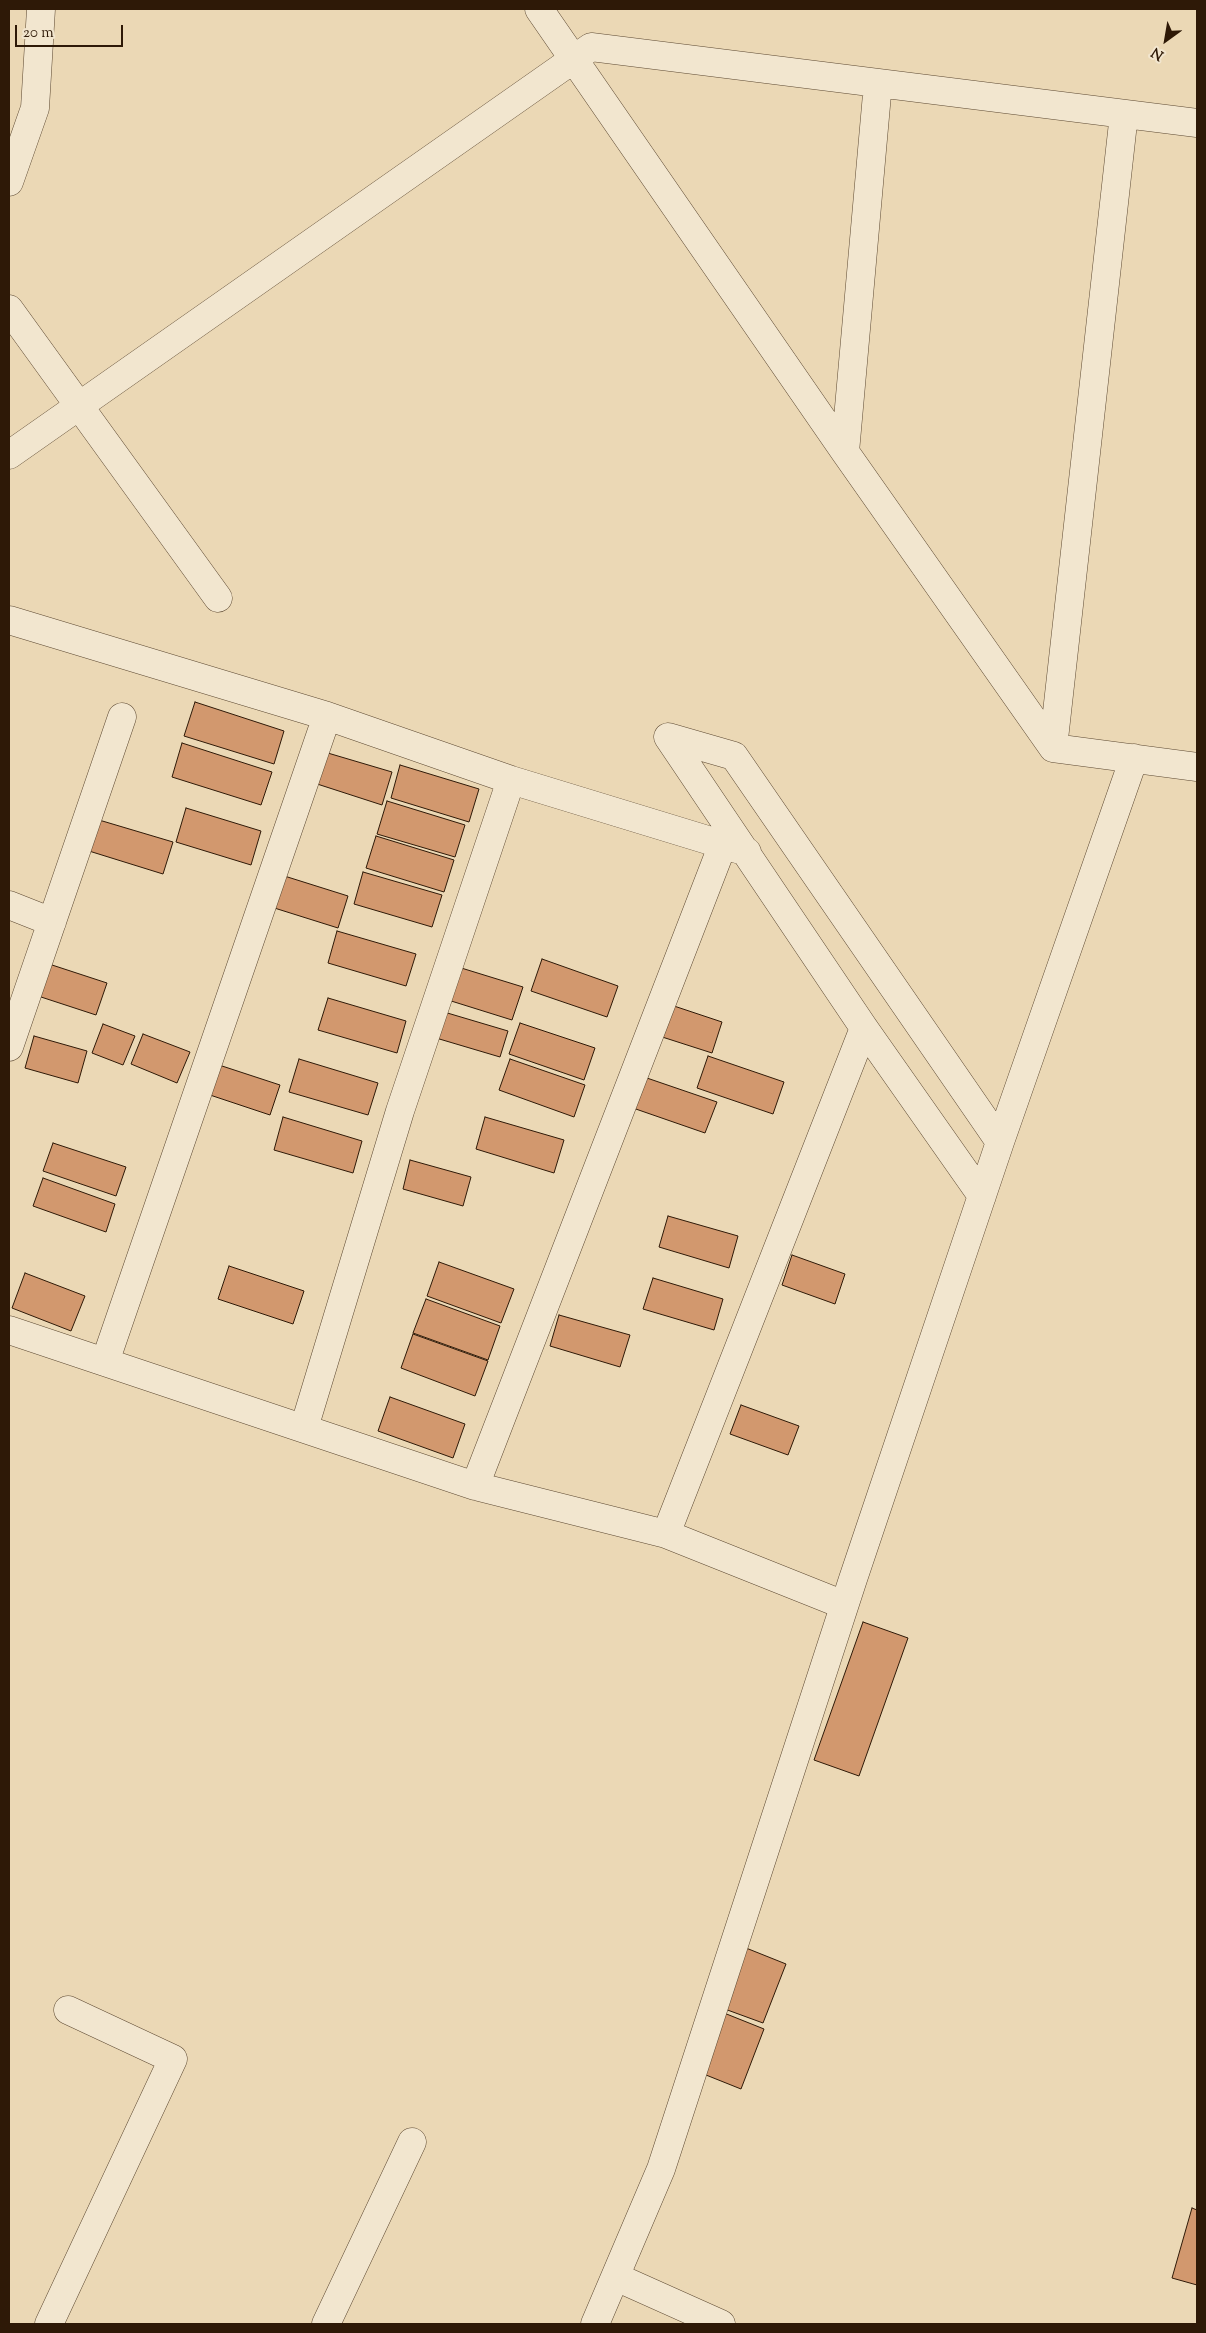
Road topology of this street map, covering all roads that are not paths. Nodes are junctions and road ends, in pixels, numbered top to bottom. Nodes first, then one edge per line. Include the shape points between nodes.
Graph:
1 (41, 9) edge
2 (539, 9) edge
3 (574, 59) junction
4 (878, 83) junction
5 (1124, 114) junction
6 (1197, 123) edge
7 (9, 182) edge
8 (9, 309) edge
9 (79, 406) junction
10 (845, 452) junction
11 (9, 454) edge
12 (218, 598) dead end
13 (9, 620) edge
14 (327, 716) junction
15 (122, 717) dead end
16 (1053, 748) junction
17 (1134, 758) junction
18 (1197, 767) edge
19 (511, 780) junction
20 (735, 848) junction
21 (9, 905) edge
22 (52, 922) junction
23 (864, 1028) junction
24 (9, 1047) edge
25 (1000, 1142) junction
26 (982, 1196) junction
27 (9, 1330) edge
28 (105, 1362) junction
29 (304, 1428) junction
30 (475, 1486) junction
31 (666, 1534) junction
32 (844, 1605) junction
33 (68, 2010) dead end
34 (412, 2142) dead end
35 (616, 2277) junction
36 (49, 2324) edge
37 (326, 2324) edge
38 (595, 2324) edge
39 (721, 2324) edge

1 - 7 street via 35,108
2 - 3 street
3 - 4 street via 591,47
3 - 9 street
3 - 10 street
4 - 5 street
4 - 10 street
5 - 6 street
5 - 16 street
8 - 9 street
9 - 11 street
9 - 12 street
10 - 16 street
13 - 14 street
14 - 19 street
14 - 28 street
15 - 22 street
16 - 17 street
17 - 18 street
17 - 25 street
19 - 20 street
19 - 29 street via 400,1111
20 - 23 street
20 - 25 street via 668,737 734,756
20 - 30 street
21 - 22 street
22 - 24 street
23 - 26 street
23 - 31 street
25 - 26 street
26 - 32 street
27 - 28 street
28 - 29 street
29 - 30 street
30 - 31 street
31 - 32 street
32 - 35 street via 661,2169
33 - 36 street via 173,2059
34 - 37 street
35 - 38 street
35 - 39 street

